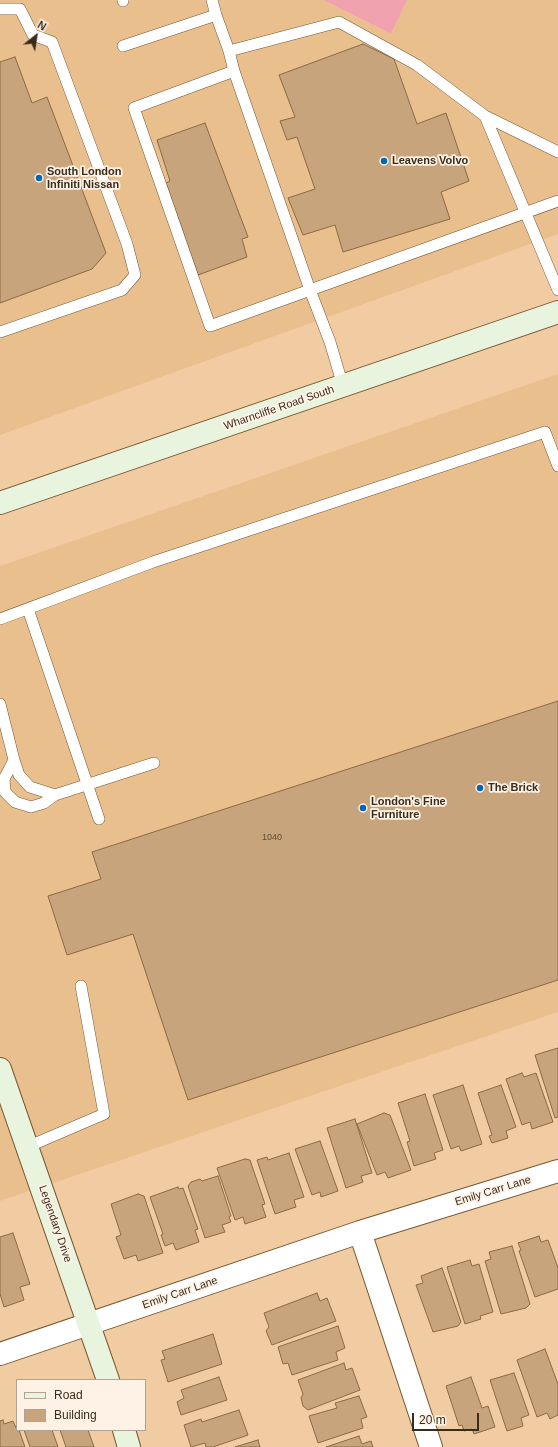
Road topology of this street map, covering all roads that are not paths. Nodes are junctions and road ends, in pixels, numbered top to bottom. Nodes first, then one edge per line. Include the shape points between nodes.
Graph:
1 (212, 0) edge
2 (0, 9) edge
3 (216, 16) junction
4 (123, 46) dead end
5 (229, 51) junction
6 (234, 71) junction
7 (485, 116) junction
8 (558, 152) edge
9 (558, 201) edge
10 (525, 213) junction
11 (310, 290) junction
12 (558, 290) edge
13 (558, 312) edge
14 (0, 332) edge
15 (343, 386) junction
16 (558, 466) edge
17 (0, 503) edge
18 (28, 609) junction
19 (0, 619) edge
20 (0, 704) edge
21 (14, 760) junction
22 (154, 763) dead end
23 (86, 784) junction
24 (55, 795) junction
25 (99, 819) dead end
26 (81, 986) dead end
27 (0, 1070) edge
28 (27, 1146) junction
29 (558, 1171) edge
30 (360, 1232) junction
31 (90, 1324) junction
32 (0, 1354) edge
33 (108, 1379) edge
34 (124, 1431) edge
35 (129, 1447) edge
36 (431, 1447) edge

1 - 3 lane
2 - 14 lane via 20,9 34,35 52,42 127,244 135,275 122,290
3 - 4 lane
3 - 5 lane
5 - 6 lane
5 - 7 lane via 339,22 417,65
6 - 11 lane
6 - 11 lane via 134,108 210,326
7 - 8 lane
7 - 10 lane
9 - 10 lane
10 - 11 lane
10 - 12 lane
11 - 15 lane via 330,342
13 - 15 main road, Wharncliffe Road South
15 - 17 main road, Wharncliffe Road South
16 - 18 lane via 545,432 153,562
18 - 19 lane
18 - 23 lane
20 - 21 lane
21 - 24 lane via 19,775 30,787
21 - 24 lane via 4,779 5,792 15,802 31,807 44,803
22 - 23 lane
23 - 24 lane
23 - 25 lane
26 - 28 lane via 104,1114
27 - 28 main road, Legendary Drive
28 - 31 main road, Legendary Drive
29 - 30 street, Emily Carr Lane
30 - 31 street, Emily Carr Lane
30 - 36 street
31 - 32 street, Emily Carr Lane
31 - 33 main road, Legendary Drive
34 - 35 main road

